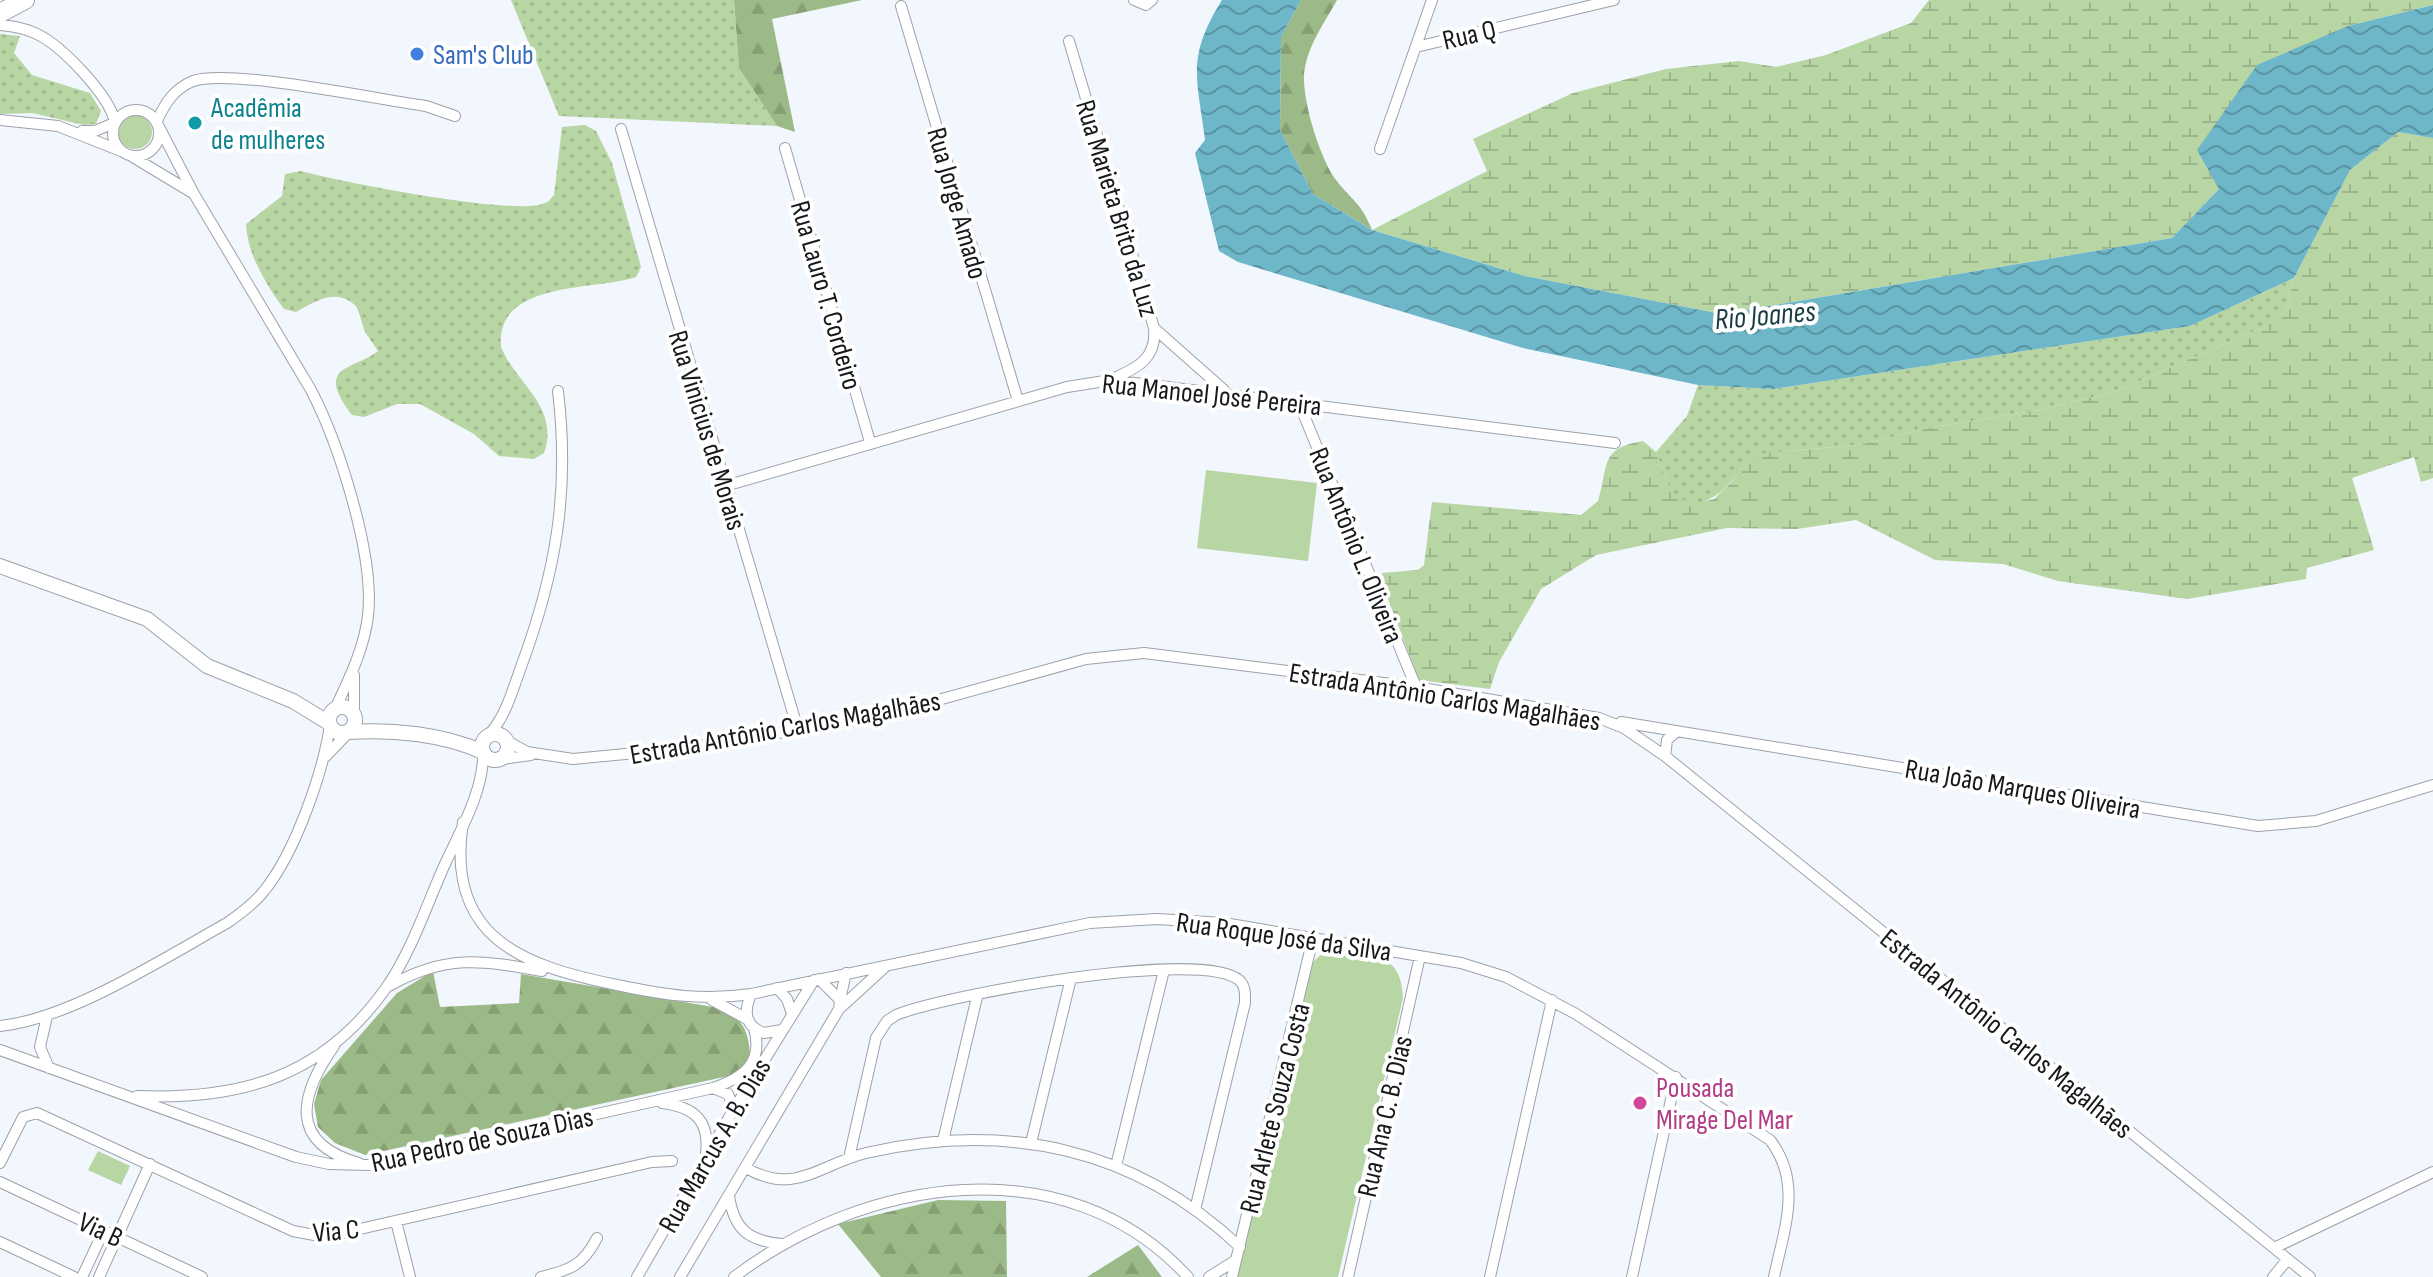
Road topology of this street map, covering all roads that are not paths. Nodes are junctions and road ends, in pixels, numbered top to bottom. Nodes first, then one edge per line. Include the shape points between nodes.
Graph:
1 (25, 0) edge
2 (1134, 0) edge
3 (1152, 0) edge
4 (1432, 0) edge
5 (1614, 0) edge
6 (901, 6) dead end
7 (0, 13) edge
8 (0, 25) edge
9 (1069, 41) dead end
10 (1416, 47) junction
11 (166, 103) junction
12 (138, 109) junction
13 (455, 116) dead end
14 (0, 120) edge
15 (115, 122) junction
16 (157, 123) junction
17 (621, 129) dead end
18 (73, 130) junction
19 (785, 148) dead end
20 (1380, 149) dead end
21 (126, 154) junction
22 (194, 194) junction
23 (1154, 328) junction
24 (1111, 380) junction
25 (558, 391) dead end
26 (1227, 392) junction
27 (1018, 401) junction
28 (1298, 401) junction
29 (870, 442) junction
30 (1615, 443) dead end
31 (725, 486) junction
32 (0, 566) edge
33 (354, 669) junction
34 (1420, 688) junction
35 (507, 705) junction
36 (354, 714) junction
37 (332, 716) junction
38 (1610, 721) junction
39 (798, 730) junction
40 (1677, 731) junction
41 (348, 732) junction
42 (396, 732) junction
43 (507, 741) junction
44 (484, 745) junction
45 (541, 755) junction
46 (1665, 756) junction
47 (502, 759) junction
48 (322, 761) junction
49 (2433, 785) edge
50 (478, 788) junction
51 (463, 822) junction
52 (1313, 938) junction
53 (1420, 956) junction
54 (890, 963) junction
55 (1164, 970) junction
56 (850, 972) junction
57 (567, 976) junction
58 (1071, 978) junction
59 (817, 980) junction
60 (387, 987) junction
61 (777, 988) junction
62 (852, 993) junction
63 (751, 994) junction
64 (977, 997) junction
65 (712, 1000) junction
66 (1552, 1000) junction
67 (840, 1005) junction
68 (792, 1014) junction
69 (47, 1016) junction
70 (751, 1024) junction
71 (0, 1026) edge
72 (782, 1030) junction
73 (338, 1042) junction
74 (0, 1050) edge
75 (49, 1068) junction
76 (1676, 1077) junction
77 (711, 1089) junction
78 (127, 1096) junction
79 (650, 1102) junction
80 (734, 1109) junction
81 (697, 1113) junction
82 (704, 1124) junction
83 (727, 1124) junction
84 (943, 1141) junction
85 (1031, 1143) junction
86 (849, 1158) junction
87 (705, 1160) junction
88 (672, 1161) dead end
89 (0, 1163) edge
90 (150, 1164) junction
91 (369, 1165) junction
92 (1116, 1166) junction
93 (746, 1168) junction
94 (2433, 1172) edge
95 (0, 1182) edge
96 (729, 1196) junction
97 (1195, 1210) junction
98 (396, 1221) junction
99 (104, 1230) junction
100 (117, 1237) junction
101 (597, 1238) dead end
102 (0, 1242) edge
103 (782, 1244) junction
104 (1240, 1247) junction
105 (2274, 1248) junction
106 (2288, 1259) junction
107 (1236, 1260) junction
108 (74, 1277) edge
109 (82, 1277) edge
110 (99, 1277) edge
111 (202, 1277) edge
112 (410, 1277) edge
113 (541, 1277) edge
114 (637, 1277) edge
115 (680, 1277) edge
116 (734, 1277) edge
117 (1187, 1277) edge
118 (1197, 1277) edge
119 (1209, 1277) edge
120 (1232, 1277) edge
121 (1348, 1277) edge
122 (1490, 1277) edge
123 (1632, 1277) edge
124 (1774, 1277) edge
125 (2273, 1277) edge
126 (2310, 1277) edge

1 - 7 highway
2 - 3 street via 1146,5
4 - 10 street
5 - 10 street, Rua Q
6 - 27 street, Rua Jorge Amado
8 - 15 street via 45,38 100,93
9 - 23 street, Rua Marieta Brito da Luz
10 - 20 street
11 - 12 street
11 - 13 street via 184,85 221,77 426,106
11 - 16 street
12 - 15 street via 124,112
12 - 16 street
14 - 18 street
15 - 18 street via 95,131
15 - 21 street via 115,143
16 - 21 street via 158,140 149,152
16 - 22 street
17 - 31 street, Rua Vinicius de Morais
18 - 21 street
19 - 29 street, Rua Lauro T. Cordeiro
21 - 22 street
22 - 33 street via 325,418 360,542 369,607
23 - 24 street via 1154,347 1147,359
23 - 26 street, Rua Marieta Brito da Luz
24 - 26 street, Rua Manoel José Pereira
24 - 27 street, Rua Manoel José Pereira
25 - 35 street via 563,461 556,554
26 - 28 street, Rua Manoel José Pereira
27 - 29 street, Rua Manoel José Pereira
28 - 30 street, Rua Manoel José Pereira
28 - 34 street, Rua Antônio L. Oliveira
29 - 31 street, Rua Manoel José Pereira
31 - 39 street, Rua Vinicius de Morais
32 - 37 street via 147,619 207,666
33 - 36 street
33 - 37 street
34 - 38 street, Estrada Antônio Carlos Magalhães
34 - 39 street, Estrada Antônio Carlos Magalhães via 1187,657 1123,654 1086,659 913,709
35 - 43 street
35 - 44 street
36 - 37 street via 343,706
36 - 41 street via 355,726
36 - 42 street
37 - 41 street via 339,733
37 - 48 street
38 - 40 street, Rua João Marques Oliveira
38 - 46 street, Estrada Antônio Carlos Magalhães
39 - 45 street, Estrada Antônio Carlos Magalhães via 618,757
40 - 46 street via 1667,740
40 - 49 street, Rua João Marques Oliveira via 2258,826 2316,821
41 - 42 street
41 - 48 street
42 - 44 street
43 - 44 street via 497,734
43 - 45 street, Estrada Antônio Carlos Magalhães
43 - 47 street via 508,753
44 - 47 street via 489,759
44 - 50 street
45 - 47 street, Estrada Antônio Carlos Magalhães
46 - 105 street, Estrada Antônio Carlos Magalhães
47 - 50 street
48 - 69 street via 280,867 246,909
50 - 51 street
51 - 57 street, Rua Roque José da Silva via 461,871 478,917 515,953
51 - 60 street
52 - 53 street, Rua Roque José da Silva
52 - 54 street, Rua Roque José da Silva via 1191,920 1125,920 1058,928
52 - 104 street, Rua Arlete Souza Costa
53 - 66 street, Rua Roque José da Silva via 1483,969
53 - 121 street, Rua Ana C. B. Dias
54 - 56 street, Rua Roque José da Silva
54 - 62 street
55 - 58 street
55 - 92 street
55 - 97 street via 1220,972 1239,980 1245,995
56 - 59 street, Rua Roque José da Silva
56 - 62 street
56 - 67 street
57 - 60 street, Rua Roque José da Silva via 491,962 451,961
57 - 65 street, Rua Roque José da Silva
58 - 64 street
58 - 85 street
59 - 61 street, Rua Roque José da Silva
59 - 67 street
59 - 68 street, Rua Marcus A. B. Dias
60 - 73 street
61 - 63 street, Rua Roque José da Silva
61 - 68 street
62 - 67 street
63 - 65 street, Rua Roque José da Silva
63 - 70 street
64 - 84 street
64 - 86 street via 908,1009 887,1021 876,1038
65 - 70 street
66 - 76 street, Rua Roque José da Silva
66 - 122 street
67 - 93 street
68 - 72 street, Rua Marcus A. B. Dias
69 - 71 street
69 - 75 street via 40,1047
70 - 72 street via 770,1034
70 - 77 street, Rua Pedro de Souza Dias via 758,1041 755,1061 736,1080
72 - 80 street, Rua Marcus A. B. Dias
73 - 78 street via 294,1069 240,1090 189,1097
73 - 91 street via 309,1085 307,1117 323,1145
74 - 75 street, Rua Pedro de Souza Dias
75 - 78 street, Rua Pedro de Souza Dias
76 - 123 street
76 - 124 street, Rua Roque José da Silva via 1763,1134 1786,1164 1791,1194
77 - 79 street, Rua Pedro de Souza Dias
77 - 80 street via 728,1094
77 - 81 street via 697,1100
78 - 91 street, Rua Pedro de Souza Dias via 296,1157
79 - 81 street
79 - 91 street, Rua Pedro de Souza Dias
80 - 83 street, Rua Marcus A. B. Dias
81 - 82 street
82 - 83 street
82 - 87 street
83 - 87 street, Rua Marcus A. B. Dias
84 - 85 street
84 - 86 street
85 - 92 street
86 - 93 street via 781,1182
87 - 114 street, Rua Marcus A. B. Dias
88 - 98 street, Via C
89 - 90 street, Via C via 23,1117 37,1113
90 - 98 street, Via C via 302,1234 335,1235
90 - 100 street
92 - 97 street
93 - 96 street
94 - 105 street
95 - 99 street, Via B
96 - 103 street via 742,1232
96 - 115 street
97 - 104 street
98 - 112 street
99 - 100 street, Via B
99 - 109 street
100 - 110 street
100 - 111 street, Via B
101 - 113 street via 576,1268
102 - 108 street
103 - 116 street
103 - 117 street via 879,1203 928,1191 981,1188 1052,1199 1100,1215 1160,1251
104 - 107 street, Rua Arlete Souza Costa
105 - 106 street, Estrada Antônio Carlos Magalhães
106 - 125 street
106 - 126 street, Estrada Antônio Carlos Magalhães
107 - 119 street
107 - 120 street, Rua Arlete Souza Costa
117 - 118 street

